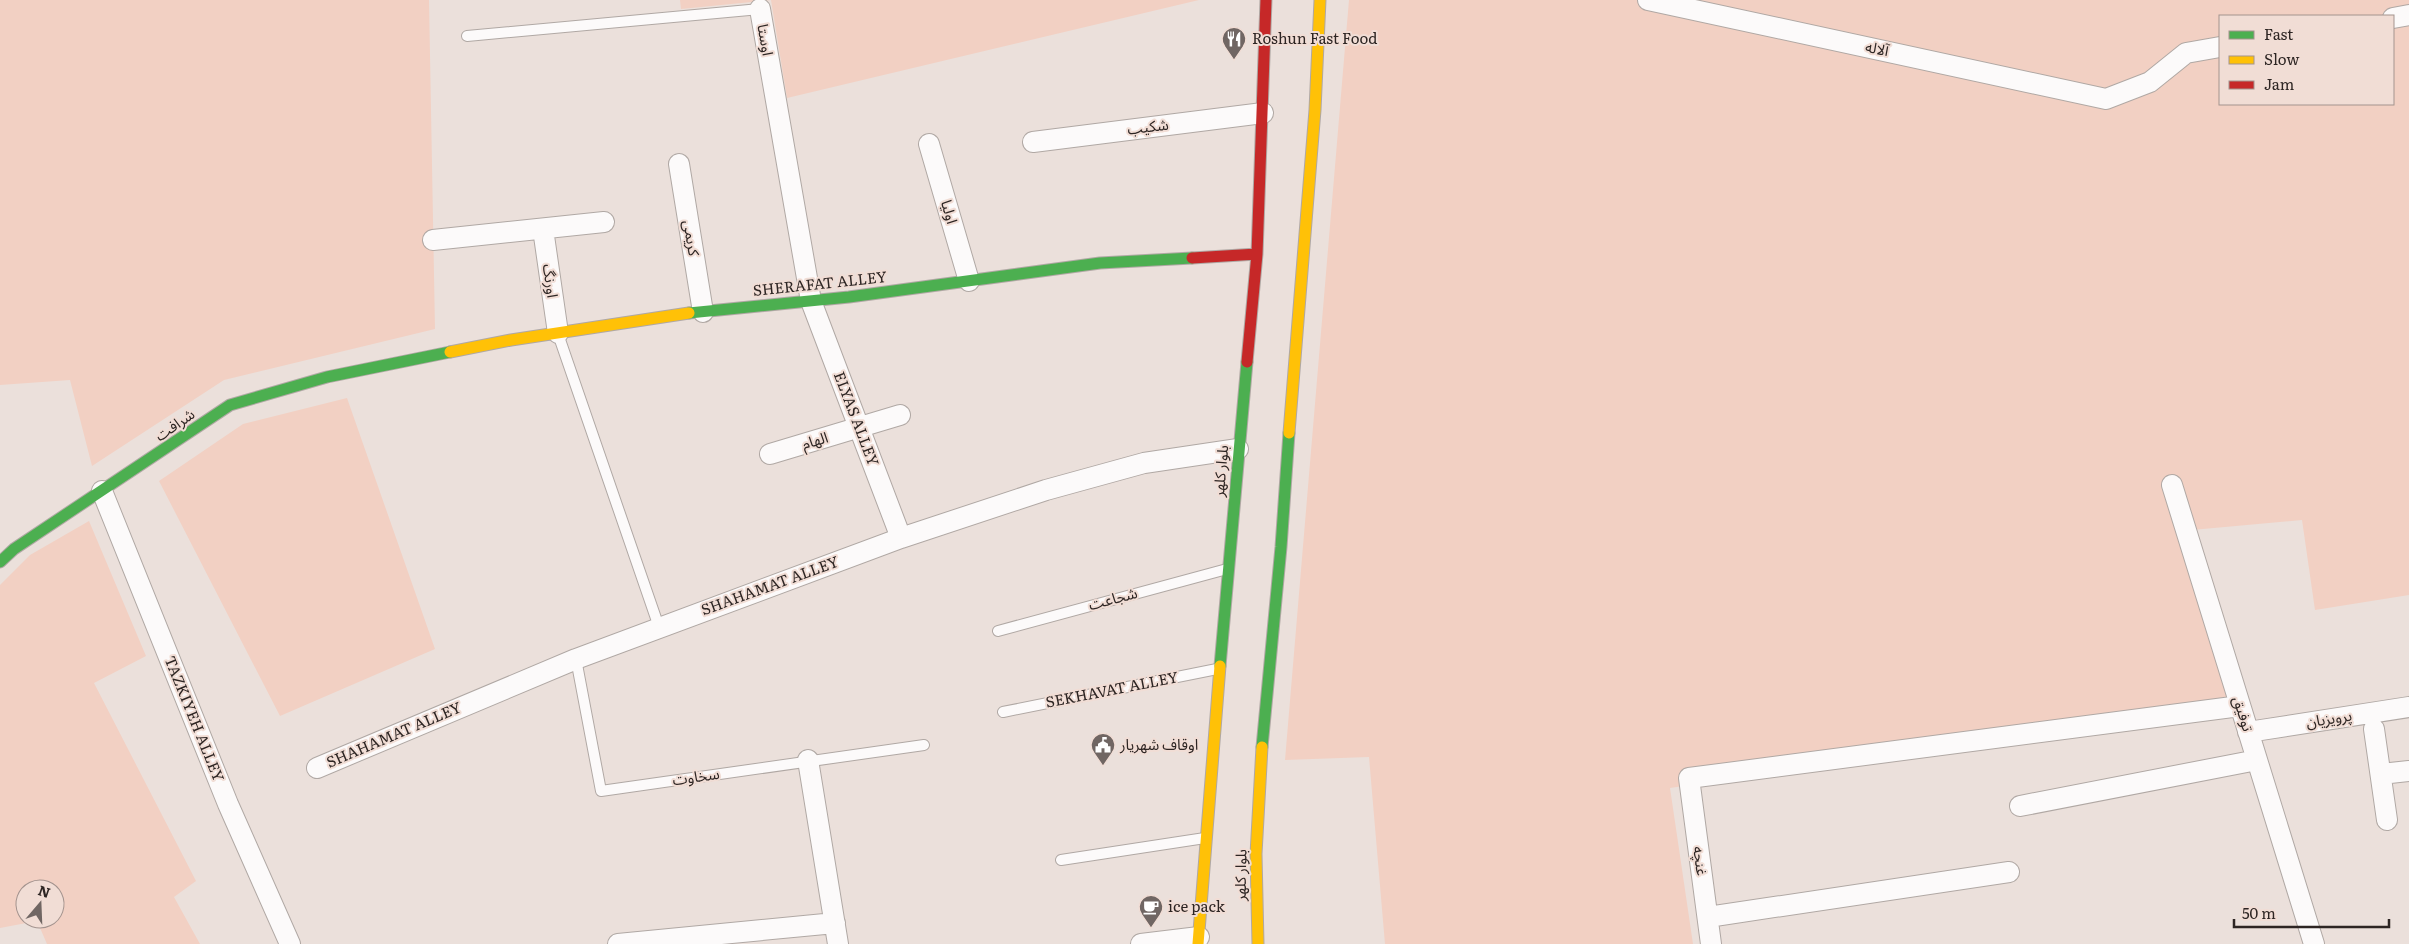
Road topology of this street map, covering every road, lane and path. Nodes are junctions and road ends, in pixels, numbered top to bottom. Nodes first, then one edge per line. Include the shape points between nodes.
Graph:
1 (1266, 0) edge
2 (1320, 0) edge
3 (1648, 0) edge
4 (760, 9) joint
5 (2409, 15) edge
6 (2394, 18) edge
7 (467, 36) dead end
8 (2219, 47) edge
9 (1263, 113) junction
10 (1033, 142) dead end
11 (929, 144) dead end
12 (679, 164) dead end
13 (604, 222) dead end
14 (543, 229) junction
15 (433, 240) dead end
16 (1257, 254) junction
17 (969, 281) junction
18 (811, 301) junction
19 (703, 312) junction
20 (558, 333) junction
21 (900, 415) dead end
22 (859, 428) junction
23 (1238, 450) junction
24 (770, 454) dead end
25 (2172, 485) dead end
26 (102, 491) junction
27 (901, 538) junction
28 (0, 561) edge
29 (1228, 568) junction
30 (658, 628) junction
31 (998, 631) dead end
32 (576, 659) junction
33 (1221, 668) junction
34 (2240, 706) junction
35 (2409, 707) edge
36 (1003, 712) dead end
37 (2374, 729) dead end
38 (2248, 732) junction
39 (924, 744) dead end
40 (808, 760) junction
41 (2257, 760) junction
42 (317, 768) dead end
43 (2409, 771) edge
44 (2381, 774) junction
45 (2020, 806) dead end
46 (2387, 820) dead end
47 (1206, 838) junction
48 (1061, 860) dead end
49 (2009, 872) dead end
50 (1708, 917) junction
51 (835, 923) junction
52 (1198, 941) edge
53 (290, 944) edge
54 (618, 944) edge
55 (838, 944) edge
56 (1141, 944) edge
57 (1258, 944) edge
58 (1711, 944) edge
59 (2314, 944) edge

1 - 9 main road, بلوار کلهر
2 - 57 main road, بلوار کلهر via 1316,115 1257,813 1255,909
3 - 8 street, آلاله via 2106,99 2150,82 2186,53
4 - 7 lane, اوستا
4 - 18 street, اوستا
5 - 6 street
9 - 10 street, شکیب
9 - 16 main road, بلوار کلهر
11 - 17 street, اولیا
12 - 19 street, کریمی
13 - 14 street
14 - 15 street
14 - 20 street, اورنگ
16 - 17 main road, SHERAFAT ALLEY via 1100,263
16 - 23 main road, بلوار کلهر
17 - 18 main road, SHERAFAT ALLEY
18 - 19 main road, SHERAFAT ALLEY
18 - 22 street, ELYAS ALLEY
19 - 20 main road, SHERAFAT ALLEY
20 - 26 main road, شرافت via 327,377 230,405
20 - 30 lane
21 - 22 street, الهام
22 - 24 street, الهام
22 - 27 street, ELYAS ALLEY
23 - 27 street, SHAHAMAT ALLEY via 1144,463 1046,490
23 - 29 main road, بلوار کلهر
25 - 34 street, توفیق
26 - 28 main road, شرافت
26 - 53 street, TAZKIYEH ALLEY via 228,804
27 - 30 street, SHAHAMAT ALLEY
29 - 31 lane, شجاعت
29 - 33 main road, بلوار کلهر
30 - 32 street, SHAHAMAT ALLEY
32 - 40 lane, سخاوت via 601,791
32 - 42 street, SHAHAMAT ALLEY
33 - 36 lane, SEKHAVAT ALLEY
33 - 47 main road, بلوار کلهر
34 - 38 street, توفیق
34 - 50 street, غنچه via 1689,778
35 - 38 street, پرویزیان
37 - 44 street
38 - 41 street, توفیق
39 - 40 lane, سخاوت
40 - 51 street
41 - 45 street
41 - 59 street, توفیق
43 - 44 street
44 - 46 street
47 - 48 lane
47 - 52 main road, بلوار کلهر
49 - 50 street
50 - 58 street, غنچه
51 - 54 street
51 - 55 street
52 - 56 street

